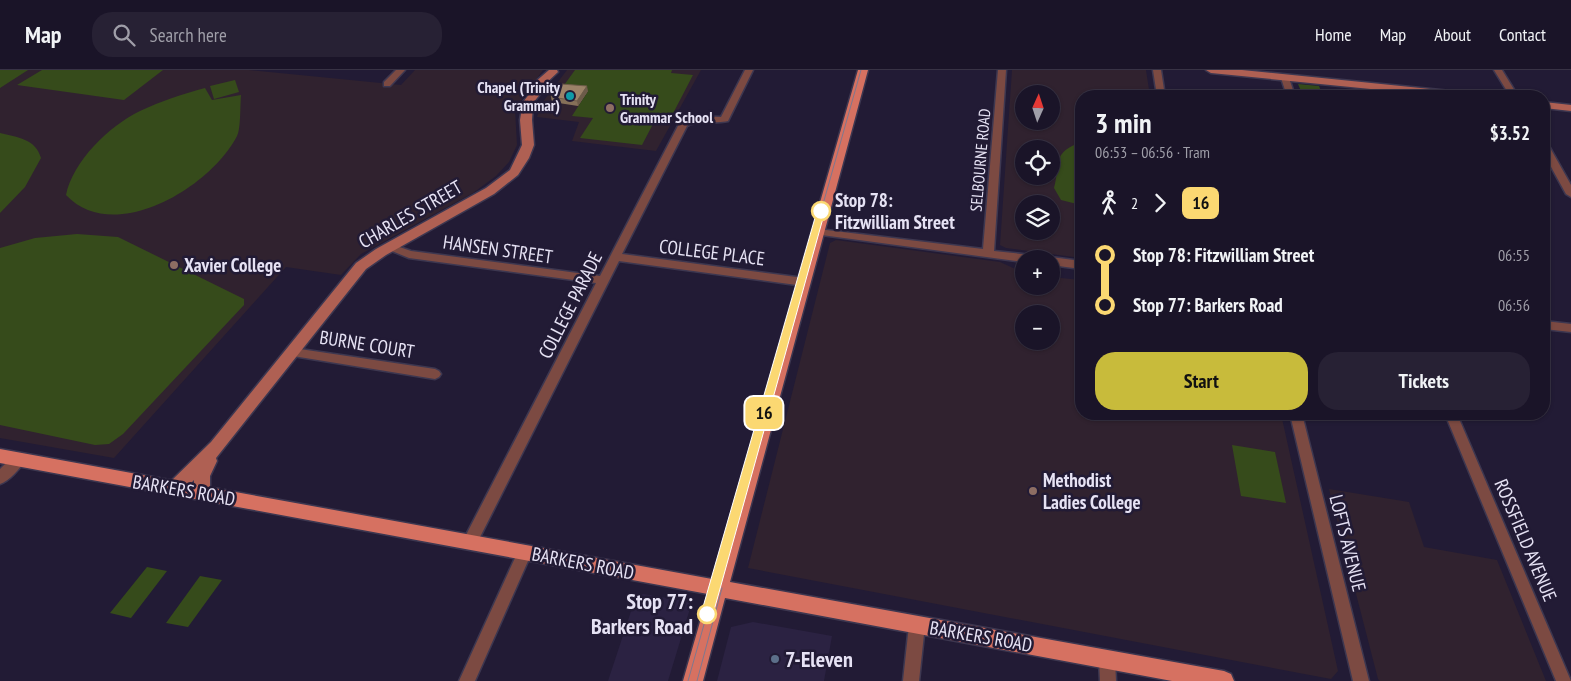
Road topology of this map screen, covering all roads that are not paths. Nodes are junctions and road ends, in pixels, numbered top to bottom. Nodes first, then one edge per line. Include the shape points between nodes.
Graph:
1 (400, 70) edge
2 (749, 70) edge
3 (864, 70) edge
4 (1002, 70) edge
5 (1157, 70) edge
6 (1211, 70) edge
7 (1498, 70) edge
8 (554, 71) edge
9 (1285, 78) junction
10 (388, 84) dead end
11 (1160, 90) edge
12 (1289, 90) edge
13 (1390, 90) edge
14 (1510, 90) edge
15 (1550, 106) edge
16 (1571, 108) edge
17 (1550, 157) edge
18 (1571, 194) edge
19 (818, 232) junction
20 (391, 247) junction
21 (988, 253) junction
22 (615, 257) junction
23 (1015, 257) edge
24 (1060, 262) edge
25 (1075, 264) edge
26 (603, 280) junction
27 (804, 282) junction
28 (1550, 325) edge
29 (1571, 328) edge
30 (293, 352) junction
31 (435, 374) dead end
32 (1297, 420) edge
33 (1454, 420) edge
34 (217, 446) junction
35 (0, 456) edge
36 (18, 460) junction
37 (0, 478) edge
38 (175, 488) junction
39 (202, 493) junction
40 (470, 542) junction
41 (525, 552) junction
42 (718, 588) junction
43 (918, 625) junction
44 (1107, 660) junction
45 (467, 681) edge
46 (692, 681) edge
47 (911, 681) edge
48 (1108, 681) edge
49 (1224, 681) edge
50 (1361, 681) edge
51 (1564, 681) edge

1 - 10 street
2 - 22 street, COLLEGE PARADE via 727,118 694,118 684,122
3 - 19 main road
4 - 21 street, SELBOURNE ROAD
5 - 11 street
6 - 9 street
7 - 14 street
8 - 20 street, CHARLES STREET via 542,96 527,109 528,145 514,172 490,191
9 - 12 street
9 - 13 street
15 - 16 street
17 - 18 street
19 - 21 street
19 - 27 main road
20 - 26 street, HANSEN STREET via 410,254
20 - 30 street, CHARLES STREET via 361,266
21 - 23 street
22 - 26 street, COLLEGE PARADE
22 - 27 street, COLLEGE PLACE
24 - 25 street
26 - 40 street, COLLEGE PARADE
27 - 42 main road
28 - 29 street
30 - 31 street, BURNE COURT
30 - 34 street, CHARLES STREET
32 - 50 street, LOFTS AVENUE
33 - 51 street, ROSSFIELD AVENUE
34 - 38 street, CHARLES STREET
34 - 39 street, CHARLES STREET via 203,473
35 - 36 main road, BARKERS ROAD
36 - 37 street
36 - 38 main road, BARKERS ROAD
38 - 39 main road, BARKERS ROAD
39 - 40 main road, BARKERS ROAD
40 - 41 main road, BARKERS ROAD
41 - 42 main road, BARKERS ROAD
41 - 45 street
42 - 43 main road, BARKERS ROAD
42 - 46 main road
43 - 44 main road, BARKERS ROAD
43 - 47 street
44 - 48 street
44 - 49 main road, BARKERS ROAD

